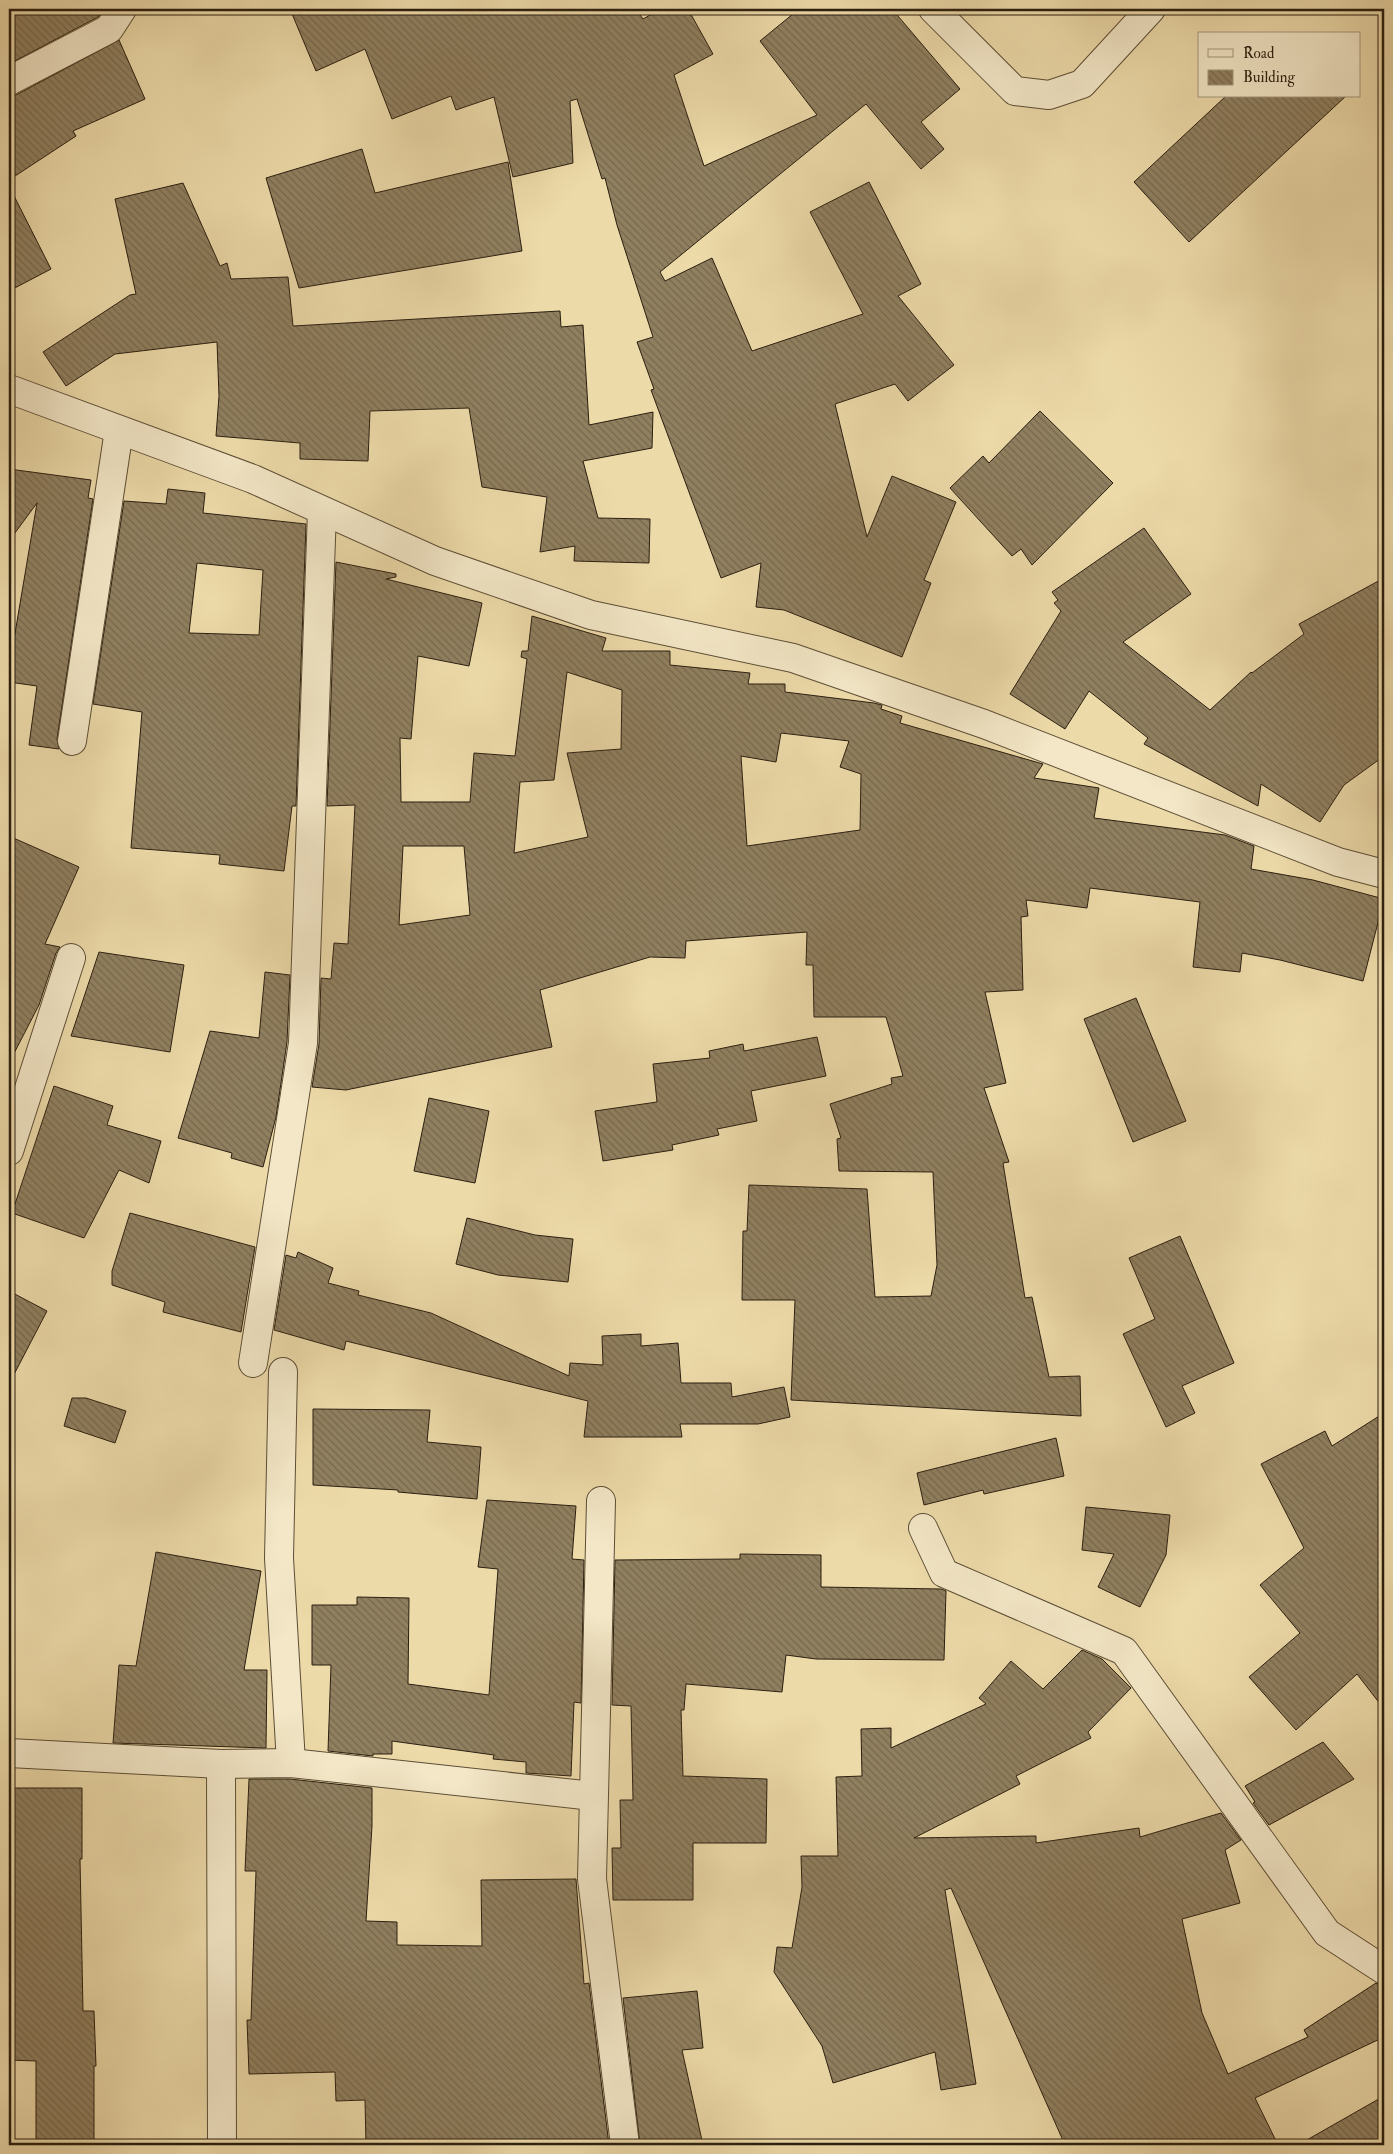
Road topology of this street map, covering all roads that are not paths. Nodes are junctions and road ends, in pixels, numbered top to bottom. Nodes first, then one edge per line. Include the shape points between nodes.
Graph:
1 (122, 9) edge
2 (934, 9) edge
3 (1151, 9) edge
4 (9, 81) edge
5 (9, 389) edge
6 (119, 430) junction
7 (322, 511) junction
8 (72, 741) dead end
9 (1384, 874) edge
10 (71, 958) dead end
11 (9, 1151) edge
12 (253, 1363) dead end
13 (283, 1372) dead end
14 (601, 1501) dead end
15 (923, 1528) dead end
16 (9, 1753) edge
17 (291, 1763) junction
18 (221, 1764) junction
19 (593, 1796) junction
20 (1384, 1969) edge
21 (222, 2145) edge
22 (625, 2145) edge

1 - 4 street via 109,29
2 - 3 street via 1015,91 1049,96 1082,84
5 - 6 street
6 - 7 street via 253,479
6 - 8 street
7 - 9 street via 435,561 592,615 793,658 984,724 1338,862
7 - 12 street via 303,1043
10 - 11 street
13 - 17 street via 279,1558
14 - 19 street
15 - 20 street via 944,1573 1124,1651 1327,1933
16 - 18 street
17 - 18 street
17 - 19 street
18 - 21 street
19 - 22 street via 592,1879

